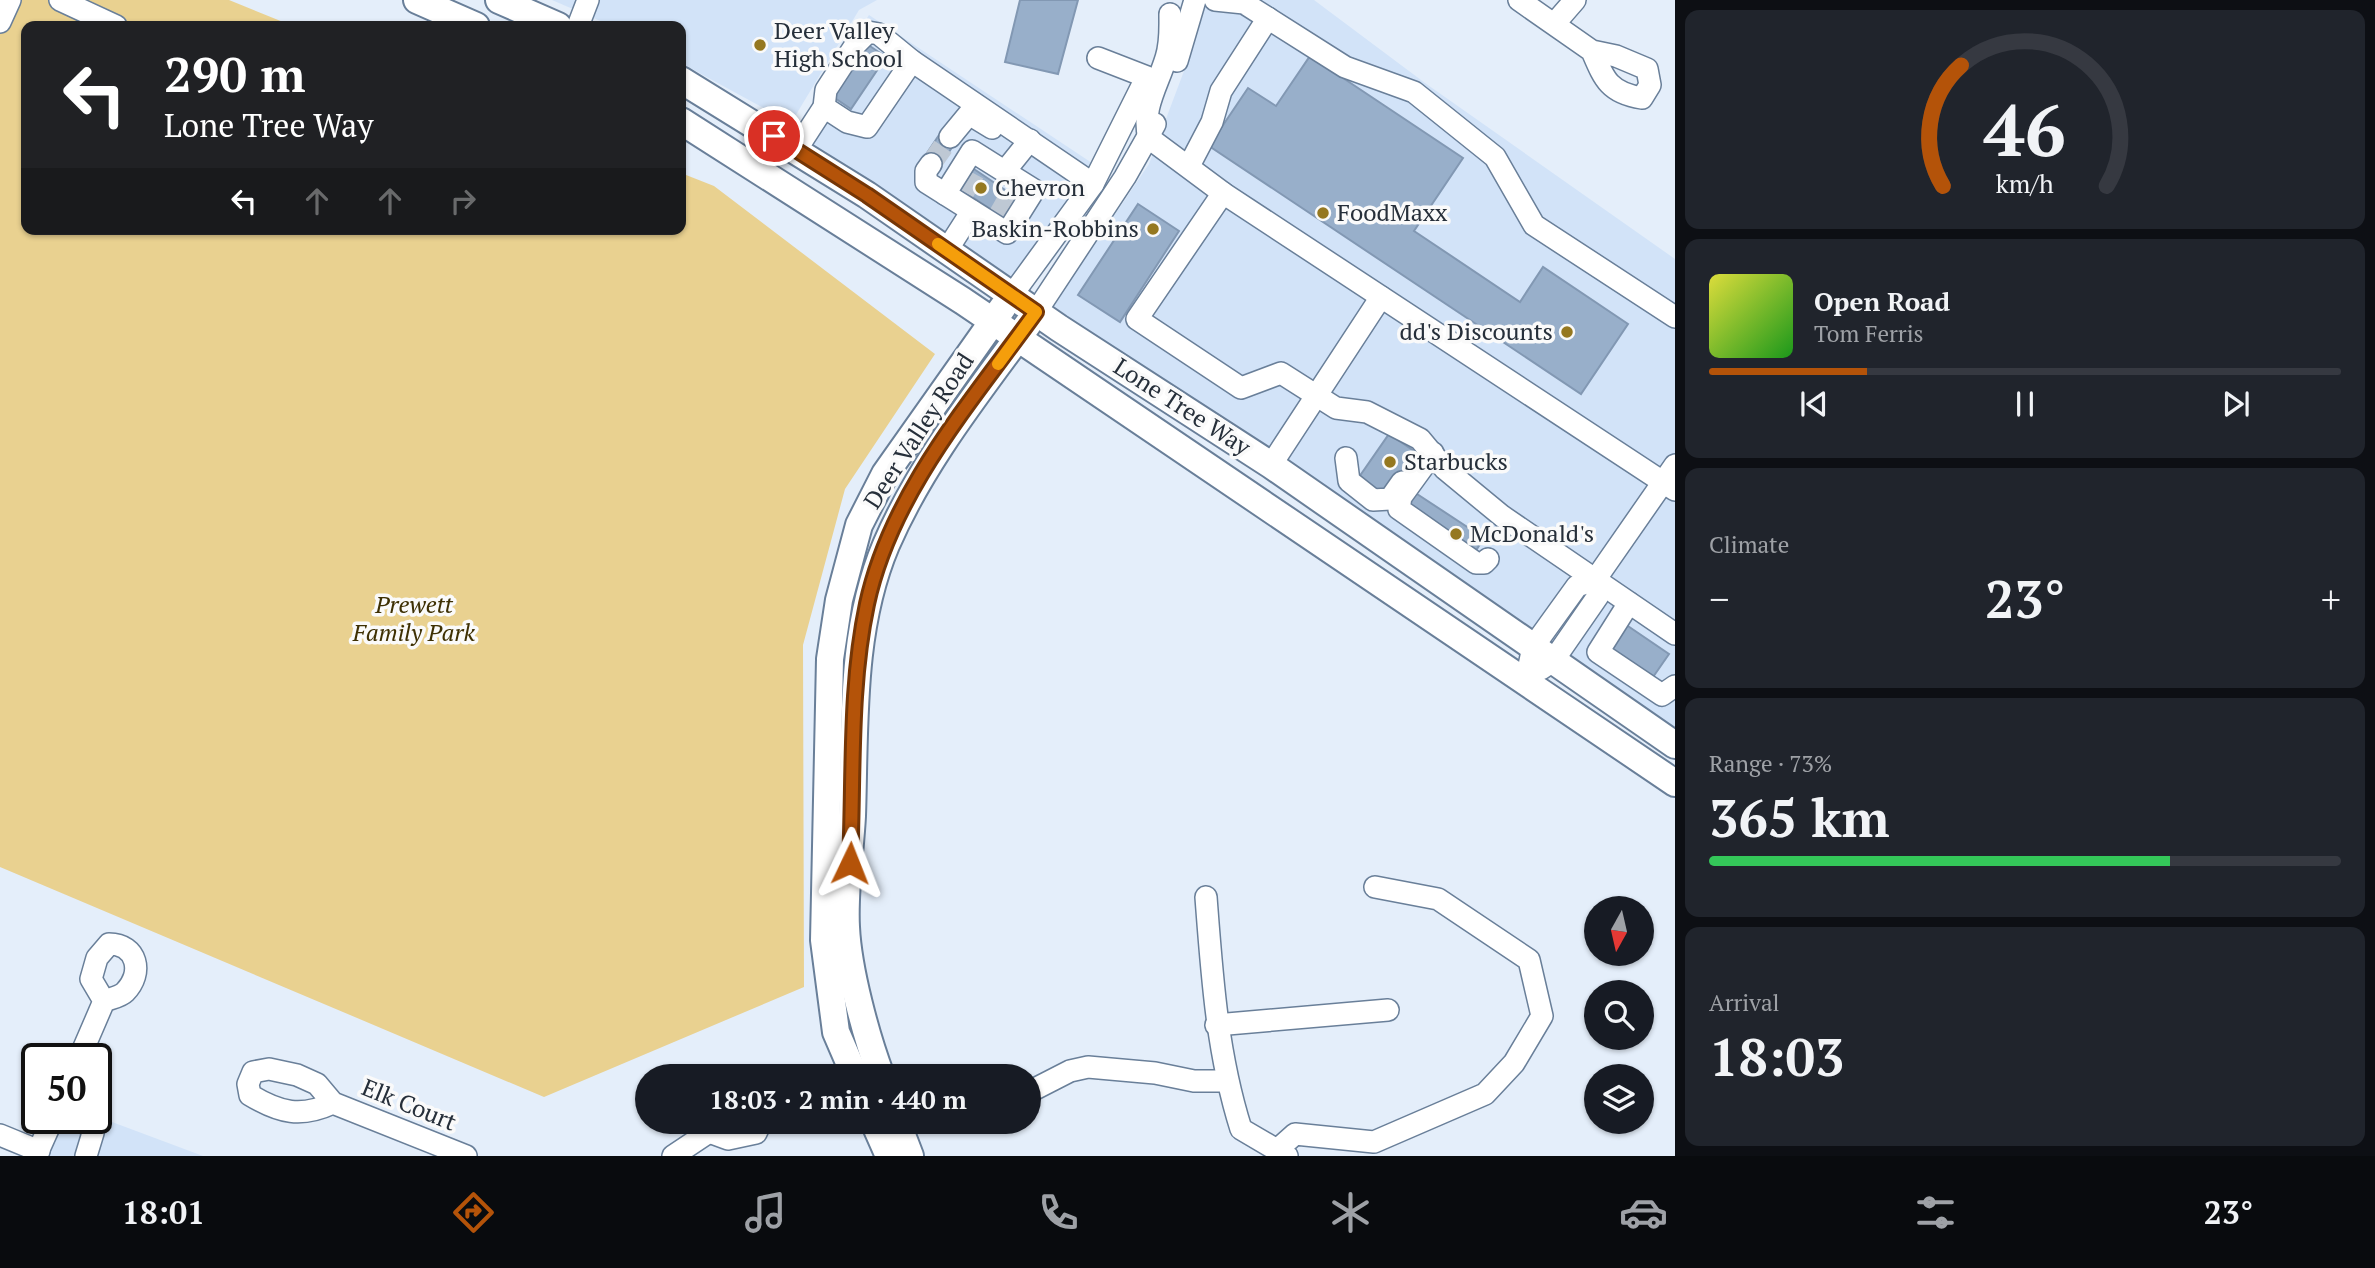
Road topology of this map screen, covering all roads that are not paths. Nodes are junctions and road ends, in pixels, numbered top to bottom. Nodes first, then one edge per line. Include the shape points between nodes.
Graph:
1 (10, 0) edge
2 (60, 0) edge
3 (417, 0) edge
4 (499, 0) edge
5 (588, 0) edge
6 (1195, 0) edge
7 (1215, 0) edge
8 (1519, 0) edge
9 (1576, 0) edge
10 (1170, 7) edge
11 (1268, 18) junction
12 (105, 21) edge
13 (465, 21) edge
14 (547, 21) edge
15 (580, 21) edge
16 (0, 22) edge
17 (1555, 23) junction
18 (1592, 51) dead end
19 (1098, 58) dead end
20 (912, 61) junction
21 (1147, 77) junction
22 (686, 83) edge
23 (824, 107) junction
24 (686, 124) edge
25 (950, 137) tunnel mouth
26 (1149, 138) junction
27 (1026, 145) junction
28 (796, 149) junction
29 (931, 164) dead end
30 (1189, 166) junction
31 (1012, 182) junction
32 (1093, 184) junction
33 (1223, 193) junction
34 (959, 199) junction
35 (947, 250) junction
36 (1012, 295) junction
37 (1381, 297) junction
38 (1036, 312) junction
39 (1675, 317) edge
40 (992, 320) junction
41 (1017, 338) junction
42 (1315, 394) junction
43 (1430, 449) junction
44 (1346, 458) dead end
45 (1271, 465) junction
46 (1671, 479) edge
47 (1488, 559) dead end
48 (1595, 580) junction
49 (1629, 603) junction
50 (1675, 634) edge
51 (1543, 654) junction
52 (1526, 680) junction
53 (1675, 686) edge
54 (1675, 745) edge
55 (1675, 783) edge
56 (1375, 887) dead end
57 (1206, 897) dead end
58 (104, 1001) dead end
59 (1388, 1010) dead end
60 (1216, 1025) junction
61 (86, 1043) edge
62 (850, 1064) edge
63 (876, 1064) edge
64 (1226, 1081) junction
65 (1041, 1086) edge
66 (333, 1104) dead end
67 (46, 1134) edge
68 (93, 1134) edge
69 (701, 1134) edge
70 (720, 1134) edge
71 (751, 1134) edge
72 (879, 1134) edge
73 (902, 1134) edge
74 (0, 1135) edge
75 (38, 1153) edge
76 (1282, 1153) edge
77 (86, 1156) edge
78 (466, 1156) edge
79 (673, 1156) edge
80 (889, 1156) edge
81 (910, 1156) edge

1 - 16 street
2 - 12 street
3 - 13 main road
4 - 14 main road
5 - 15 street
6 - 26 street, Deer Valley Road via 1166,99
7 - 11 street via 1244,3
8 - 17 street
9 - 17 street
10 - 21 street, Deer Valley Road
10 - 26 street via 1167,57 1147,109
11 - 30 street via 1221,91
11 - 39 street via 1345,67 1413,92 1495,157 1534,225
17 - 18 street
19 - 21 street
20 - 23 street via 867,127 847,122
20 - 23 street via 879,34 868,32 826,90
20 - 27 street
21 - 32 street, Deer Valley Road
22 - 28 main road, Lone Tree Way
23 - 28 street
24 - 40 main road, Lone Tree Way
25 - 27 street via 969,114
26 - 30 street
26 - 38 street, Deer Valley Road
27 - 31 street
27 - 32 street
28 - 35 main road, Lone Tree Way
29 - 34 street via 926,182
30 - 33 street
31 - 34 street via 980,164 972,150
31 - 34 street via 1034,190 1007,233 995,219
32 - 36 street, Deer Valley Road
33 - 37 street
33 - 42 street via 1137,319 1241,388 1282,373
34 - 35 street
35 - 36 main road, Lone Tree Way
36 - 38 main road, Lone Tree Way
36 - 40 main road, Deer Valley Road
37 - 42 street
37 - 46 street
38 - 41 main road, Deer Valley Road
38 - 45 main road, Lone Tree Way
40 - 41 main road, Lone Tree Way
40 - 62 main road, Deer Valley Road via 885,474 859,525 839,600 830,659 824,940 836,1032
41 - 52 main road, Lone Tree Way
41 - 63 main road, Deer Valley Road via 911,492 885,548 868,602 857,665 846,928 867,1040
42 - 43 street via 1336,408 1367,412 1389,421
42 - 45 street
43 - 44 street via 1386,501 1373,499 1353,486
43 - 47 street via 1399,509 1476,563
43 - 48 street via 1474,494
45 - 51 main road, Lone Tree Way
46 - 48 street
48 - 49 street
48 - 51 street via 1598,596
49 - 50 street
49 - 53 street via 1598,652 1662,695
51 - 52 street
51 - 54 main road, Lone Tree Way
52 - 55 main road, Lone Tree Way
56 - 76 street via 1438,899 1529,960 1542,1016 1514,1063 1485,1094 1374,1142 1295,1134
57 - 60 street
58 - 61 street
59 - 60 street
60 - 64 street
64 - 65 street via 1088,1067
64 - 76 street via 1241,1129
66 - 78 street, Elk Court
67 - 75 street
68 - 77 street
69 - 79 street
70 - 71 street via 728,1139
72 - 80 main road
73 - 81 main road
74 - 75 street

